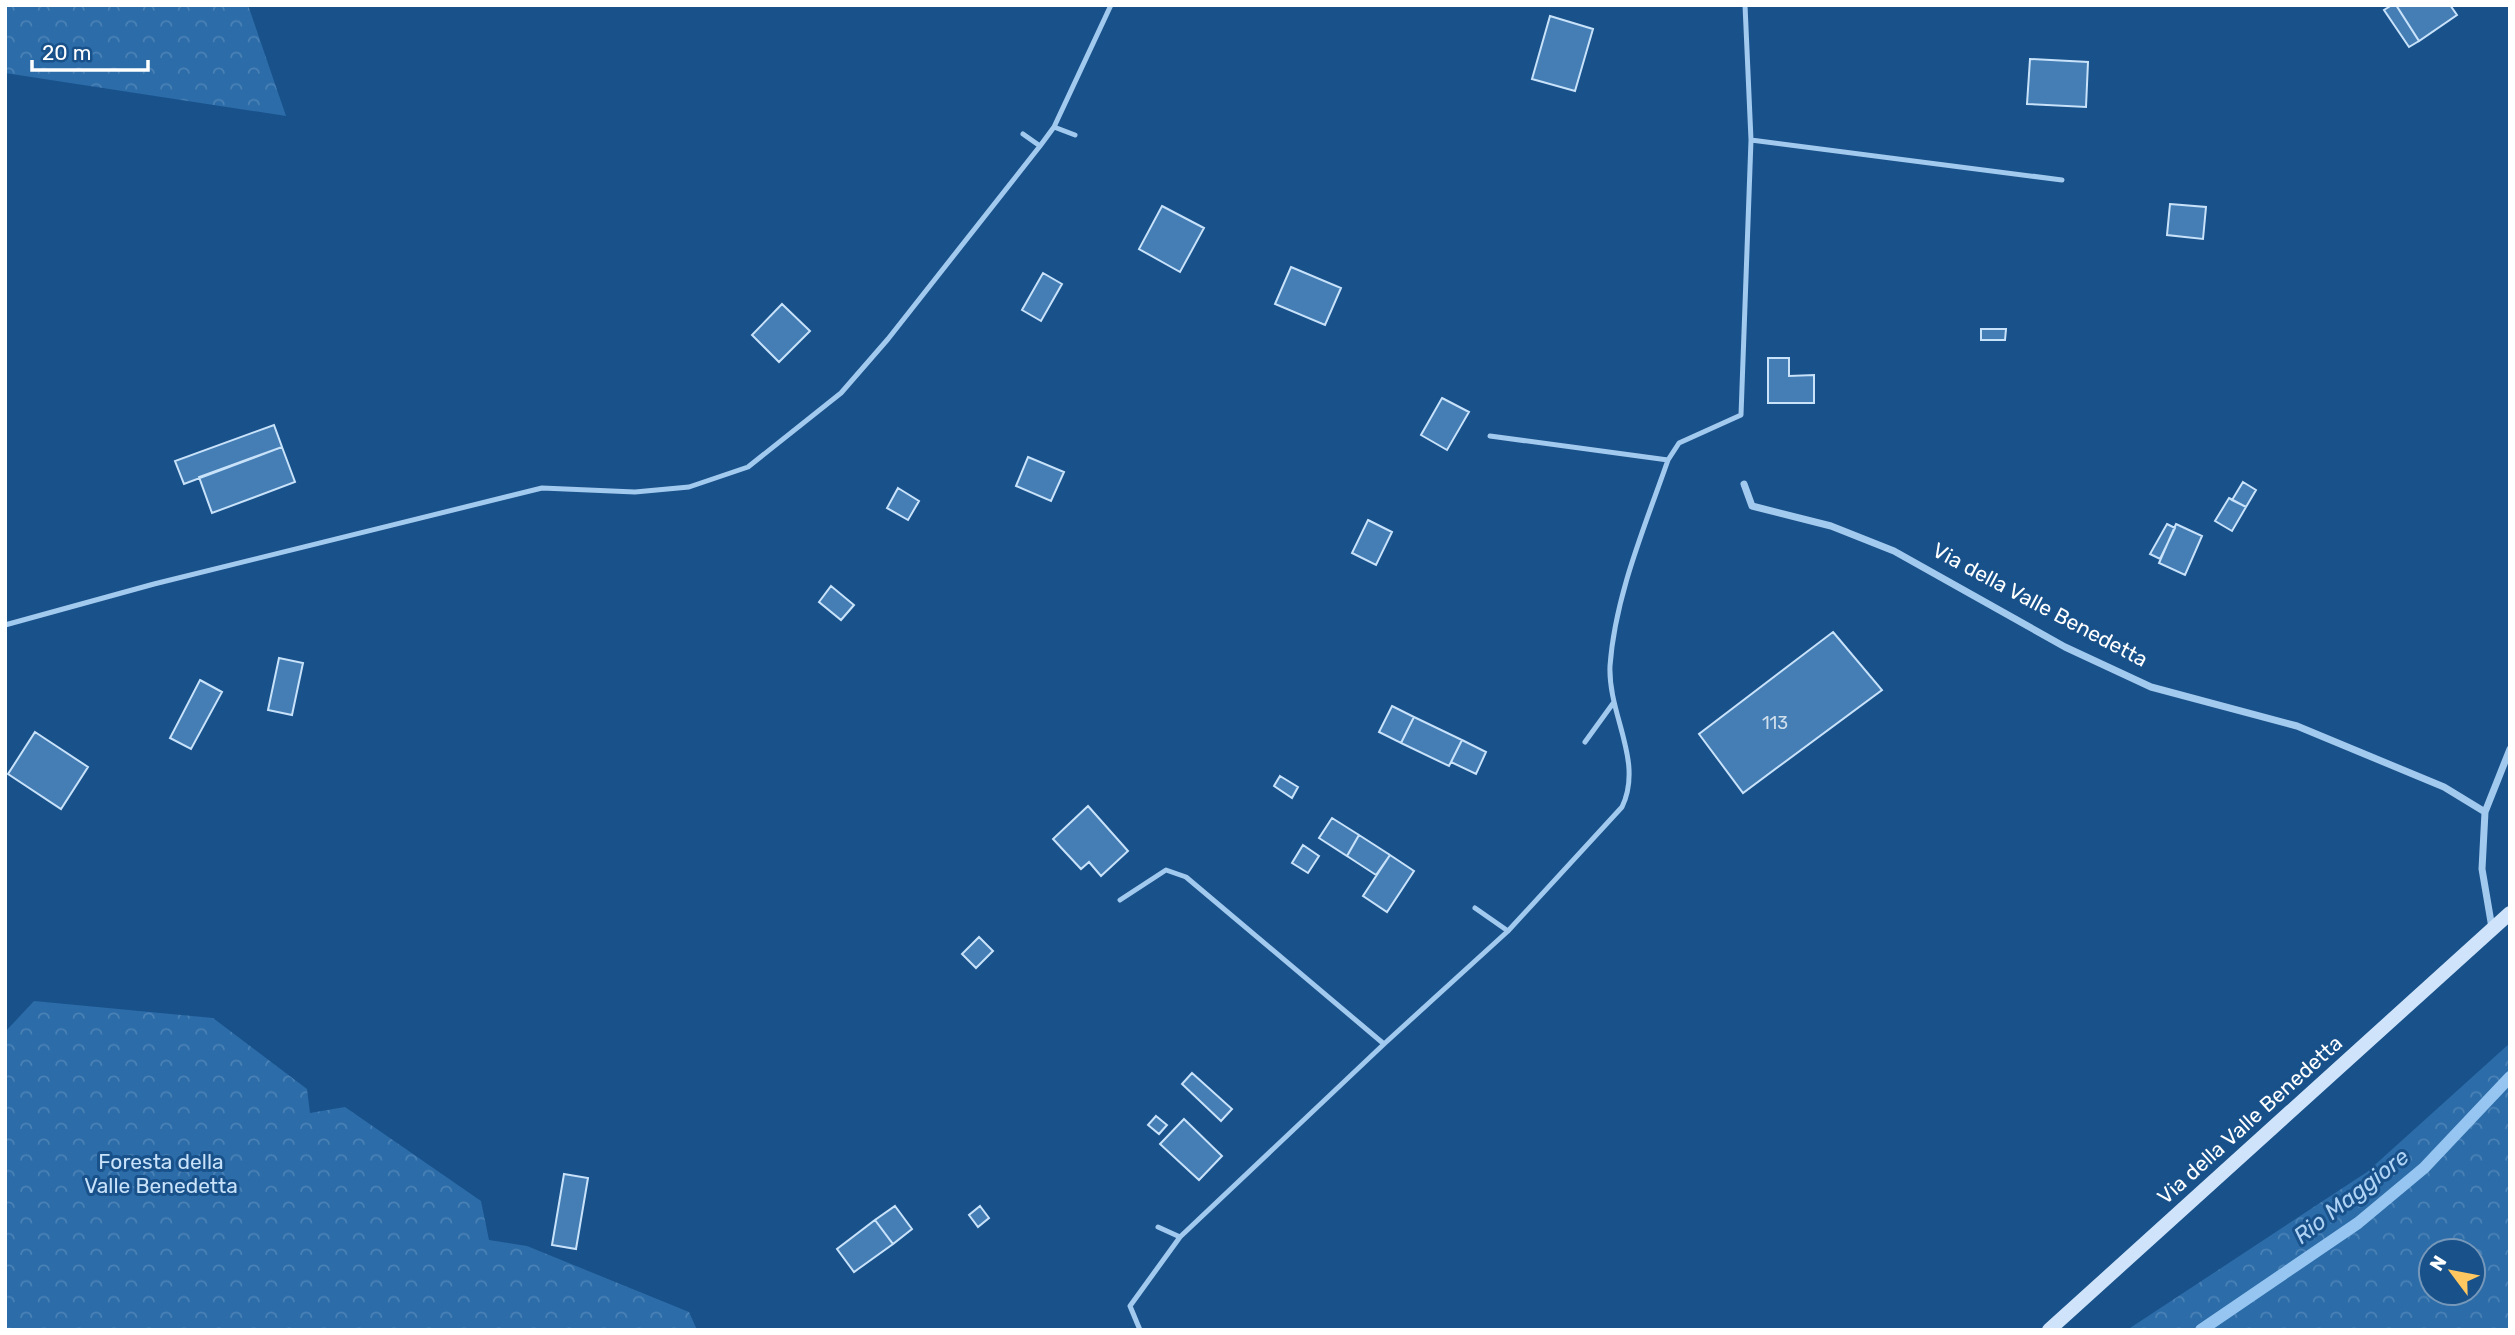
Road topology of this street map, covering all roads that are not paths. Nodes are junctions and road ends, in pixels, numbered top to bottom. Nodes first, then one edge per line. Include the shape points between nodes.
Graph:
1 (1111, 5) edge
2 (1745, 5) edge
3 (1054, 127) junction
4 (1023, 134) dead end
5 (1075, 135) dead end
6 (1751, 140) junction
7 (1040, 146) junction
8 (2062, 180) dead end
9 (1490, 436) dead end
10 (1668, 460) junction
11 (1744, 484) dead end
12 (5, 625) edge
13 (1614, 702) junction
14 (1586, 742) dead end
15 (2510, 749) edge
16 (2485, 812) junction
17 (1120, 900) dead end
18 (1475, 908) dead end
19 (2510, 913) edge
20 (2492, 929) junction
21 (1508, 931) junction
22 (1384, 1044) junction
23 (1158, 1227) dead end
24 (1180, 1237) junction
25 (1140, 1330) edge
26 (2049, 1330) edge

1 - 3 lane
2 - 6 lane
3 - 5 lane
3 - 7 lane
4 - 7 lane
6 - 8 lane
6 - 10 lane via 1741,415 1679,443
7 - 12 lane via 841,393 748,467 689,487 662,490 542,488
9 - 10 lane
10 - 13 lane via 1618,611 1610,668
11 - 16 street, Via della Valle Benedetta via 1752,506 1831,526 1894,551 2065,647 2151,687 2297,726 2444,787
13 - 14 lane
13 - 21 lane via 1631,769 1622,807
15 - 16 street
16 - 20 street via 2482,869
17 - 22 lane via 1166,870 1186,877
18 - 21 lane
19 - 20 main road, Via della Valle Benedetta
20 - 26 main road, Via della Valle Benedetta
21 - 22 lane
22 - 24 lane
23 - 24 lane
24 - 25 lane via 1130,1306

